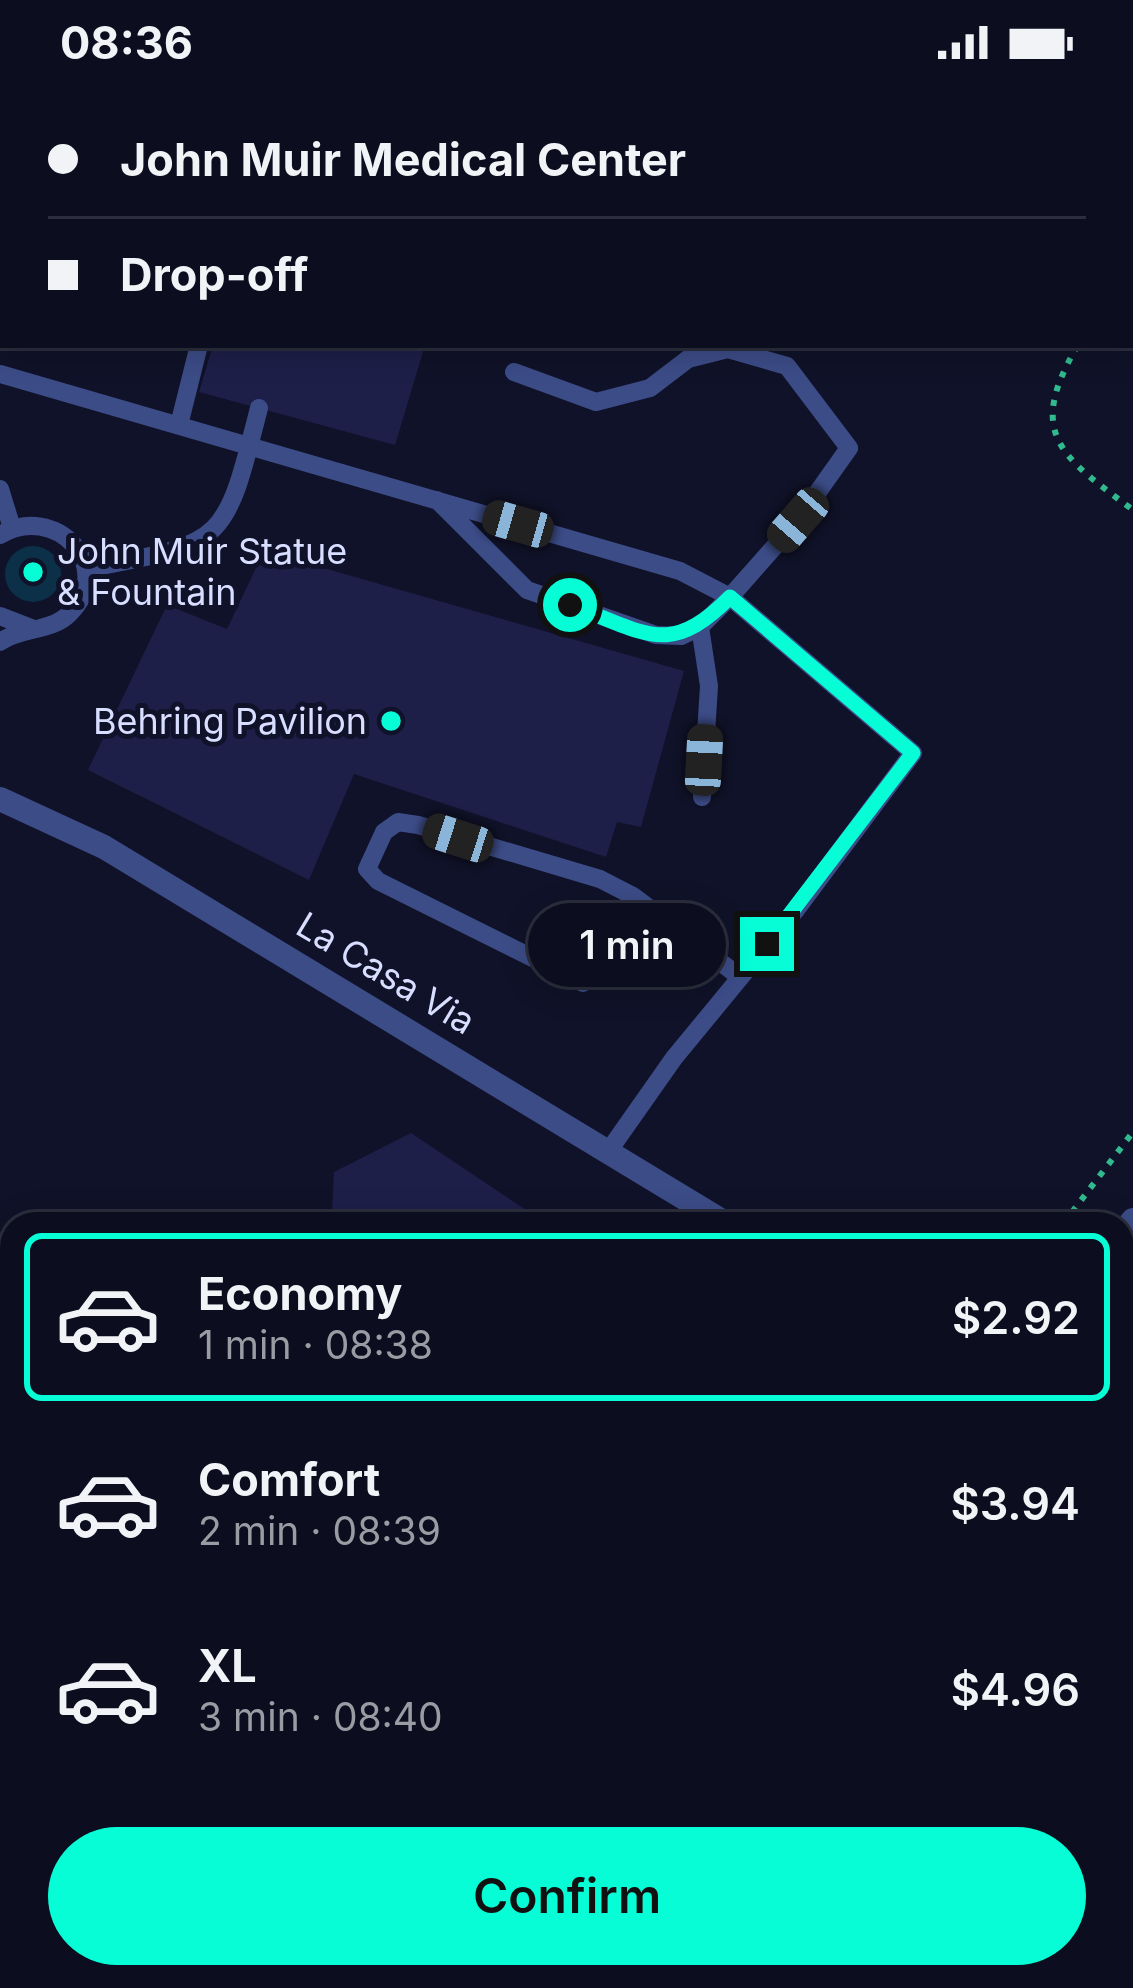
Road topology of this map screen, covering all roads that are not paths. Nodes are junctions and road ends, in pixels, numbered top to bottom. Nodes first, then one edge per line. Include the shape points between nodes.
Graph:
1 (199, 348) edge
2 (514, 372) dead end
3 (0, 374) edge
4 (259, 408) dead end
5 (179, 425) junction
6 (249, 446) junction
7 (0, 489) edge
8 (437, 500) junction
9 (6, 532) edge
10 (86, 568) junction
11 (730, 597) junction
12 (0, 616) edge
13 (700, 627) junction
14 (31, 628) junction
15 (0, 642) edge
16 (702, 797) dead end
17 (0, 799) edge
18 (633, 896) junction
19 (740, 977) junction
20 (610, 1150) junction
21 (708, 1212) edge

1 - 5 lane
2 - 11 lane via 596,402 650,388 688,359 728,349 788,366 849,448
3 - 5 lane
4 - 6 lane
5 - 6 lane
6 - 8 lane
6 - 10 lane via 226,521 206,538
7 - 9 lane
8 - 11 lane via 680,571
8 - 13 lane via 527,590 656,635
9 - 10 lane via 56,529 80,550
10 - 14 lane via 71,613
11 - 13 lane
11 - 19 lane via 913,753
12 - 14 lane
13 - 16 lane via 709,686
14 - 15 lane
17 - 20 street, La Casa Via via 104,847
18 - 18 lane via 600,879 398,822 384,832 367,869 583,982
18 - 19 lane
19 - 20 lane
20 - 21 street, La Casa Via

